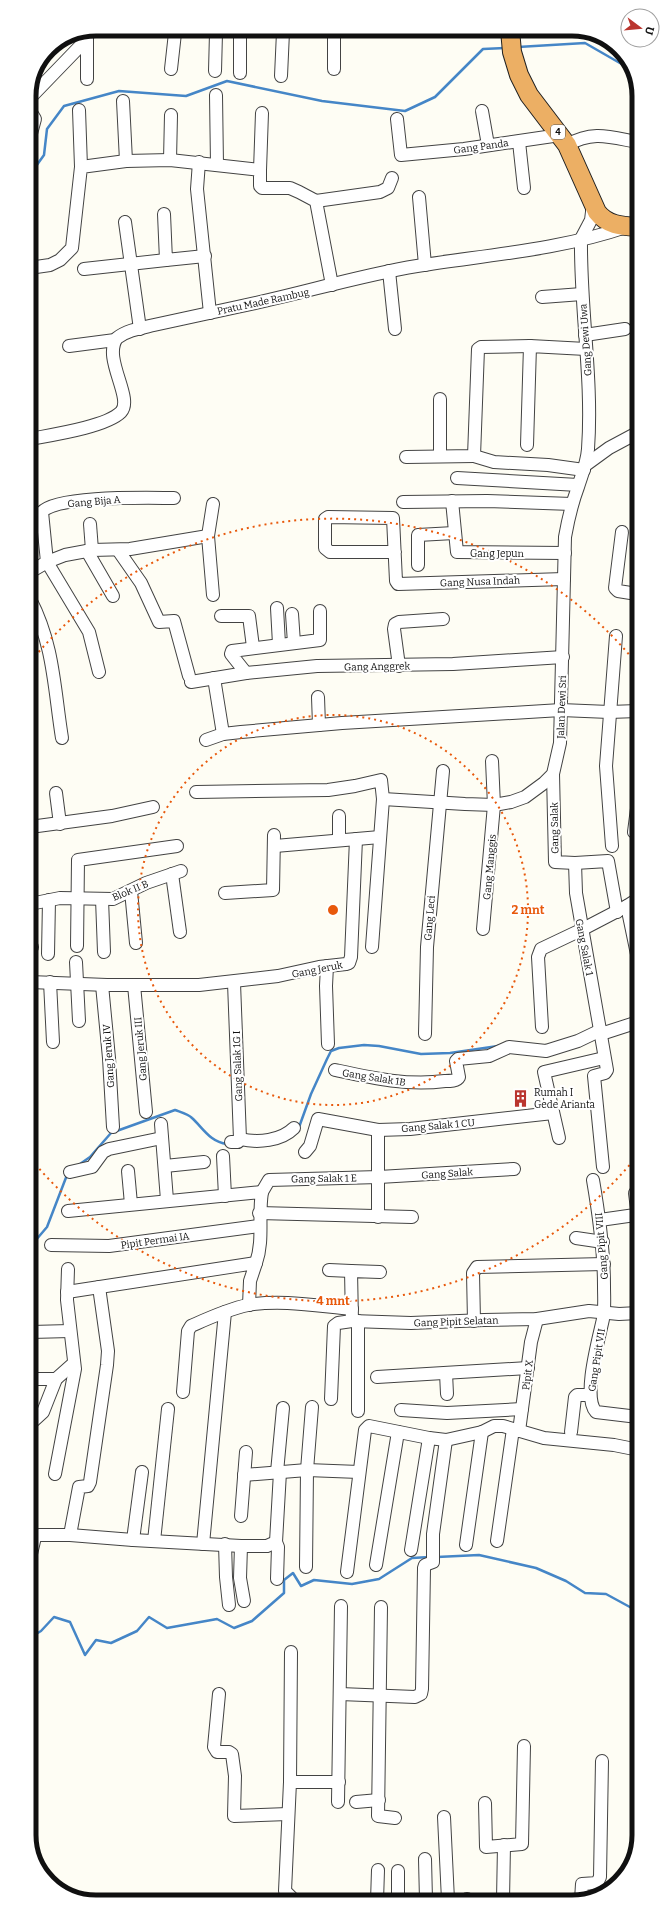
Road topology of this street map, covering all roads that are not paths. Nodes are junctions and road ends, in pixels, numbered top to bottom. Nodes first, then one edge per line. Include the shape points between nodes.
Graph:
1 (175, 36) edge
2 (216, 36) edge
3 (240, 36) edge
4 (283, 36) edge
5 (334, 36) edge
6 (511, 36) edge
7 (87, 37) edge
8 (171, 69) dead end
9 (334, 69) dead end
10 (215, 71) dead end
11 (240, 73) dead end
12 (281, 76) dead end
13 (87, 80) dead end
14 (36, 91) edge
15 (216, 95) dead end
16 (123, 101) dead end
17 (79, 110) dead end
18 (482, 110) dead end
19 (262, 113) dead end
20 (170, 115) dead end
21 (397, 118) dead end
22 (564, 140) junction
23 (632, 141) edge
24 (519, 142) junction
25 (488, 145) junction
26 (170, 160) junction
27 (126, 161) junction
28 (198, 162) junction
29 (217, 165) junction
30 (81, 167) junction
31 (260, 170) junction
32 (392, 178) dead end
33 (524, 188) dead end
34 (419, 197) dead end
35 (316, 201) junction
36 (592, 204) junction
37 (164, 214) dead end
38 (125, 222) dead end
39 (632, 227) edge
40 (581, 239) junction
41 (205, 256) junction
42 (166, 260) junction
43 (131, 263) junction
44 (425, 265) junction
45 (36, 267) edge
46 (84, 269) dead end
47 (389, 272) junction
48 (332, 285) junction
49 (582, 294) junction
50 (542, 298) dead end
51 (210, 313) junction
52 (140, 329) junction
53 (394, 329) dead end
54 (625, 329) dead end
55 (585, 335) junction
56 (115, 340) junction
57 (69, 346) dead end
58 (530, 346) junction
59 (586, 349) junction
60 (440, 399) dead end
61 (632, 436) edge
62 (36, 438) edge
63 (588, 440) junction
64 (527, 445) dead end
65 (609, 448) junction
66 (440, 456) junction
67 (474, 456) junction
68 (406, 457) dead end
69 (585, 467) junction
70 (457, 478) dead end
71 (578, 485) junction
72 (174, 498) dead end
73 (452, 501) junction
74 (403, 502) dead end
75 (213, 504) dead end
76 (572, 504) junction
77 (90, 524) dead end
78 (622, 532) dead end
79 (454, 533) junction
80 (208, 536) junction
81 (89, 550) junction
82 (118, 550) junction
83 (395, 552) junction
84 (564, 553) junction
85 (47, 562) junction
86 (418, 565) dead end
87 (36, 568) edge
88 (564, 579) junction
89 (632, 593) edge
90 (213, 595) dead end
91 (113, 596) dead end
92 (277, 608) dead end
93 (36, 611) edge
94 (320, 611) dead end
95 (292, 614) dead end
96 (222, 616) dead end
97 (443, 619) dead end
98 (616, 636) dead end
99 (294, 643) junction
100 (279, 644) junction
101 (253, 647) junction
102 (562, 657) junction
103 (400, 666) junction
104 (99, 672) dead end
105 (246, 673) junction
106 (214, 678) junction
107 (318, 697) dead end
108 (561, 710) junction
109 (632, 711) edge
110 (609, 712) junction
111 (320, 725) junction
112 (223, 734) junction
113 (62, 738) dead end
114 (206, 740) dead end
115 (492, 761) dead end
116 (443, 771) dead end
117 (554, 774) junction
118 (196, 792) dead end
119 (56, 793) dead end
120 (383, 799) junction
121 (441, 803) junction
122 (494, 805) junction
123 (153, 808) dead end
124 (339, 816) dead end
125 (60, 824) junction
126 (36, 826) edge
127 (380, 837) junction
128 (356, 839) junction
129 (339, 840) junction
130 (177, 846) dead end
131 (612, 846) dead end
132 (575, 863) junction
133 (131, 891) junction
134 (225, 893) dead end
135 (76, 899) junction
136 (102, 899) junction
137 (49, 900) junction
138 (36, 903) edge
139 (632, 903) edge
140 (622, 909) junction
141 (483, 929) dead end
142 (582, 930) junction
143 (180, 932) dead end
144 (632, 940) edge
145 (136, 943) dead end
146 (77, 946) dead end
147 (372, 947) dead end
148 (104, 952) dead end
149 (48, 954) dead end
150 (76, 962) dead end
151 (327, 966) junction
152 (36, 982) edge
153 (50, 982) junction
154 (77, 983) junction
155 (234, 983) junction
156 (102, 985) junction
157 (134, 985) junction
158 (78, 1021) dead end
159 (632, 1024) edge
160 (542, 1027) dead end
161 (601, 1032) junction
162 (425, 1034) dead end
163 (53, 1042) dead end
164 (328, 1044) dead end
165 (604, 1058) junction
166 (335, 1070) dead end
167 (146, 1112) dead end
168 (553, 1113) junction
169 (161, 1124) dead end
170 (112, 1127) dead end
171 (294, 1128) dead end
172 (378, 1130) junction
173 (162, 1138) junction
174 (559, 1138) dead end
175 (305, 1152) dead end
176 (223, 1156) dead end
177 (204, 1162) dead end
178 (165, 1166) junction
179 (603, 1167) dead end
180 (514, 1168) dead end
181 (128, 1171) dead end
182 (70, 1172) dead end
183 (379, 1178) junction
184 (593, 1180) dead end
185 (262, 1192) junction
186 (225, 1196) junction
187 (167, 1200) junction
188 (131, 1204) junction
189 (68, 1211) dead end
190 (260, 1213) junction
191 (632, 1216) edge
192 (378, 1217) junction
193 (412, 1217) dead end
194 (600, 1220) junction
195 (259, 1226) junction
196 (576, 1238) dead end
197 (603, 1242) junction
198 (51, 1245) dead end
199 (256, 1263) junction
200 (604, 1264) junction
201 (68, 1269) dead end
202 (329, 1270) dead end
203 (351, 1271) junction
204 (380, 1272) dead end
205 (99, 1288) junction
206 (67, 1292) junction
207 (249, 1305) junction
208 (225, 1312) junction
209 (604, 1312) junction
210 (632, 1313) edge
211 (354, 1317) junction
212 (537, 1319) junction
213 (474, 1321) junction
214 (70, 1330) junction
215 (36, 1332) edge
216 (74, 1363) junction
217 (528, 1368) junction
218 (446, 1373) junction
219 (377, 1376) dead end
220 (36, 1379) edge
221 (56, 1379) junction
222 (182, 1392) dead end
223 (447, 1394) dead end
224 (590, 1395) junction
225 (331, 1399) dead end
226 (312, 1407) dead end
227 (284, 1408) dead end
228 (168, 1409) dead end
229 (522, 1409) junction
230 (401, 1410) dead end
231 (358, 1411) dead end
232 (36, 1412) edge
233 (43, 1412) junction
234 (632, 1416) edge
235 (36, 1418) edge
236 (516, 1430) junction
237 (398, 1432) junction
238 (482, 1432) junction
239 (570, 1432) dead end
240 (429, 1438) junction
241 (446, 1440) junction
242 (632, 1449) edge
243 (246, 1452) dead end
244 (307, 1470) junction
245 (142, 1472) dead end
246 (278, 1472) junction
247 (359, 1472) junction
248 (55, 1474) dead end
249 (244, 1475) junction
250 (241, 1516) dead end
251 (70, 1535) junction
252 (36, 1536) edge
253 (133, 1540) junction
254 (496, 1540) dead end
255 (154, 1541) junction
256 (276, 1542) junction
257 (203, 1544) junction
258 (225, 1544) junction
259 (466, 1545) dead end
260 (241, 1546) junction
261 (411, 1550) dead end
262 (376, 1565) dead end
263 (306, 1567) dead end
264 (348, 1572) dead end
265 (277, 1579) dead end
266 (244, 1601) dead end
267 (229, 1605) dead end
268 (341, 1606) dead end
269 (382, 1607) dead end
270 (291, 1652) dead end
271 (219, 1694) dead end
272 (340, 1694) junction
273 (381, 1696) junction
274 (524, 1746) dead end
275 (602, 1761) dead end
276 (290, 1782) junction
277 (339, 1782) junction
278 (379, 1800) junction
279 (338, 1802) dead end
280 (356, 1802) dead end
281 (485, 1803) dead end
282 (288, 1814) junction
283 (444, 1817) dead end
284 (395, 1818) dead end
285 (504, 1845) junction
286 (425, 1859) dead end
287 (378, 1870) dead end
288 (398, 1871) dead end
289 (581, 1894) edge
290 (289, 1895) edge
291 (377, 1895) edge
292 (398, 1895) edge
293 (426, 1895) edge
294 (448, 1895) edge
295 (503, 1895) edge

1 - 8 street
2 - 10 street
3 - 11 street
4 - 12 street
5 - 9 street
6 - 22 highway, 4 via 516,66 529,95
7 - 13 street
7 - 14 street
15 - 29 street
16 - 27 street
17 - 30 street
18 - 25 street
19 - 31 street
20 - 26 street
21 - 25 street, Gang Panda via 401,155
22 - 23 street, Gang Panda via 598,135
22 - 24 street, Gang Panda
22 - 36 highway, 4 via 579,168
24 - 25 street, Gang Panda
24 - 33 street
26 - 27 street
26 - 28 street
27 - 30 street
28 - 29 street
28 - 41 street via 197,189
29 - 31 street
30 - 45 street via 72,248 60,260
31 - 35 street via 262,188 290,188
32 - 35 street via 388,188 380,192
34 - 44 street
35 - 48 street
36 - 39 highway, 4 via 602,219
36 - 40 street via 591,220
37 - 42 street
38 - 43 street
39 - 40 street, Pratu Made Rambug
40 - 44 street, Pratu Made Rambug via 540,248
40 - 49 street, Gang Dewi Uwa
41 - 42 street
41 - 51 street
42 - 43 street
43 - 46 street
43 - 52 street
44 - 47 street, Pratu Made Rambug
47 - 48 street, Pratu Made Rambug
47 - 53 street
48 - 51 street, Pratu Made Rambug
49 - 50 street
49 - 55 street, Gang Dewi Uwa
51 - 52 street, Pratu Made Rambug
52 - 56 street, Pratu Made Rambug via 123,334
54 - 55 street
55 - 59 street, Gang Dewi Uwa
56 - 57 street, Pratu Made Rambug
56 - 62 street via 113,359 124,402 121,412 85,427
58 - 59 street
58 - 64 street
58 - 67 street via 478,349
59 - 63 street, Gang Dewi Uwa
60 - 66 street
61 - 65 street
63 - 65 street
63 - 69 street, Gang Dewi Uwa
65 - 69 street
66 - 67 street
66 - 68 street
67 - 69 street via 494,462
69 - 71 street, Jalan Dewi Sri
70 - 71 street
71 - 76 street, Jalan Dewi Sri
72 - 85 street, Gang Bija A via 79,500 48,508 41,514
73 - 74 street
73 - 76 street
73 - 79 street, Gang Jepun
75 - 80 street
76 - 84 street, Jalan Dewi Sri
77 - 81 street
78 - 89 street via 615,588
79 - 84 street, Gang Jepun via 455,550 458,553
79 - 86 street via 418,535
80 - 82 street
80 - 90 street
81 - 82 street
81 - 85 street
81 - 91 street
82 - 106 street, Gang Anggrek via 141,583 159,622 174,621 190,679
83 - 83 street via 330,552 325,548 325,519 328,516 393,518
83 - 88 street, Gang Nusa Indah via 397,583
84 - 88 street, Jalan Dewi Sri
85 - 87 street
85 - 104 street via 89,632
88 - 102 street, Jalan Dewi Sri
92 - 100 street
93 - 113 street via 50,650
94 - 99 street via 320,640
95 - 99 street
96 - 101 street via 249,616
97 - 103 street via 396,624 394,629
98 - 110 street
99 - 100 street
100 - 101 street
101 - 105 street via 231,652
102 - 103 street, Gang Anggrek
102 - 108 street, Jalan Dewi Sri
103 - 105 street, Gang Anggrek via 317,666
105 - 106 street, Gang Anggrek
106 - 112 street
107 - 111 street
108 - 110 street
108 - 111 street
108 - 117 street, Jalan Dewi Sri via 559,755
109 - 110 street
110 - 131 street via 606,766
111 - 112 street
112 - 114 street
115 - 122 street, Gang Manggis
116 - 121 street, Gang Leci
117 - 122 street via 525,797
117 - 132 street, Gang Salak via 555,862
118 - 120 street via 328,790 379,779 383,783
119 - 125 street
120 - 121 street
120 - 127 street
121 - 122 street
121 - 162 street, Gang Leci via 427,947
122 - 141 street, Gang Manggis
123 - 125 street
124 - 129 street
125 - 126 street
127 - 128 street
127 - 147 street
128 - 129 street
128 - 151 street, Gang Jeruk via 350,960 346,964
129 - 134 street via 274,840 273,890
130 - 135 street via 79,859
132 - 140 street via 609,862
132 - 142 street, Gang Salak 1 via 576,893
133 - 136 street, Blok II B via 116,899
133 - 143 street, Blok II B via 176,873
133 - 145 street
135 - 136 street, Blok II B
135 - 137 street, Blok II B
135 - 146 street
136 - 148 street
137 - 138 street, Blok II B
137 - 149 street
139 - 140 street
140 - 142 street
140 - 144 street
142 - 160 street via 541,949 539,953
142 - 161 street, Gang Salak 1
150 - 154 street
151 - 155 street, Gang Jeruk
151 - 164 street
152 - 153 street, Gang Jeruk
153 - 154 street, Gang Jeruk
153 - 163 street
154 - 156 street, Gang Jeruk
154 - 158 street
155 - 157 street, Gang Jeruk
155 - 171 street, Gang Salak 1G I via 235,1140 267,1140 287,1135
156 - 157 street, Gang Jeruk
156 - 170 street, Gang Jeruk IV
157 - 167 street, Gang Jeruk III
159 - 161 street
161 - 165 street, Gang Salak 1
161 - 166 street, Gang Salak 1B via 546,1051 509,1047 489,1056 458,1059 456,1061 459,1077 455,1080 431,1083 399,1082
165 - 168 street via 546,1071 543,1074
165 - 179 street, Gang Salak 1 via 607,1072 594,1076
168 - 172 street, Gang Salak 1 CU via 410,1129
168 - 174 street
169 - 173 street
172 - 175 street, Gang Salak 1 CU via 318,1119 310,1146
172 - 183 street
173 - 178 street
173 - 182 street via 109,1148 92,1166
176 - 186 street
177 - 178 street
178 - 187 street
180 - 183 street, Gang Salak
181 - 188 street
183 - 185 street, Gang Salak 1 E via 269,1180
183 - 192 street
184 - 194 street, Gang Pipit VIII
185 - 186 street
185 - 190 street
186 - 187 street
187 - 188 street
188 - 189 street
190 - 192 street via 323,1213
190 - 195 street
191 - 194 street
192 - 193 street
194 - 197 street, Gang Pipit VIII
195 - 198 street, Pipit Permai IA via 109,1246
195 - 199 street via 260,1248
196 - 197 street
197 - 200 street, Gang Pipit VIII
199 - 205 street
199 - 207 street via 250,1281
200 - 209 street, Gang Pipit VIII
200 - 213 street via 477,1267 473,1273
201 - 206 street
202 - 203 street
203 - 204 street
203 - 211 street
205 - 206 street
205 - 251 street via 108,1351 107,1365 90,1482 88,1486 79,1487
206 - 214 street
207 - 208 street, Gang Pipit Selatan
207 - 211 street, Gang Pipit Selatan via 279,1303
208 - 222 street, Gang Pipit Selatan via 191,1326 188,1331
208 - 257 street
209 - 210 street, Gang Pipit Selatan
209 - 212 street, Gang Pipit Selatan via 577,1312
209 - 224 street, Gang Pipit VII
211 - 213 street, Gang Pipit Selatan via 411,1323
211 - 225 street via 334,1326
211 - 231 street
212 - 213 street, Gang Pipit Selatan
212 - 217 street, Pipit X
214 - 215 street
214 - 216 street
216 - 221 street
216 - 248 street
217 - 218 street
217 - 229 street, Pipit X
218 - 219 street
218 - 223 street
220 - 221 street
221 - 233 street
224 - 234 street, Gang Pipit VII via 596,1412
224 - 239 street via 575,1397
226 - 244 street
227 - 246 street
228 - 255 street
229 - 230 street via 447,1413
229 - 236 street, Pipit X
232 - 233 street
233 - 235 street
236 - 238 street via 497,1425
236 - 242 street via 544,1438
236 - 254 street, Pipit X
237 - 240 street
237 - 247 street via 366,1427
237 - 262 street
238 - 241 street
238 - 259 street
240 - 241 street
240 - 261 street
241 - 273 street via 433,1534 432,1563 425,1565 424,1568 421,1694 415,1697
243 - 249 street
244 - 246 street
244 - 247 street
244 - 263 street
245 - 253 street
246 - 249 street
246 - 256 street
247 - 264 street
249 - 250 street
251 - 252 street
251 - 253 street
253 - 255 street
255 - 257 street
256 - 260 street via 267,1546
256 - 265 street
257 - 258 street
258 - 260 street
258 - 267 street
260 - 266 street via 240,1578
268 - 272 street
269 - 273 street
270 - 276 street
271 - 282 street via 214,1747 217,1752 232,1754 235,1776 234,1816
272 - 273 street
272 - 277 street
273 - 278 street
274 - 285 street via 523,1842
275 - 289 street via 600,1877 598,1883 582,1884
276 - 277 street
276 - 282 street
277 - 279 street
278 - 280 street
278 - 284 street via 378,1818
281 - 285 street via 486,1847
282 - 290 street via 285,1891
283 - 294 street
285 - 295 street
286 - 293 street
287 - 291 street
288 - 292 street

